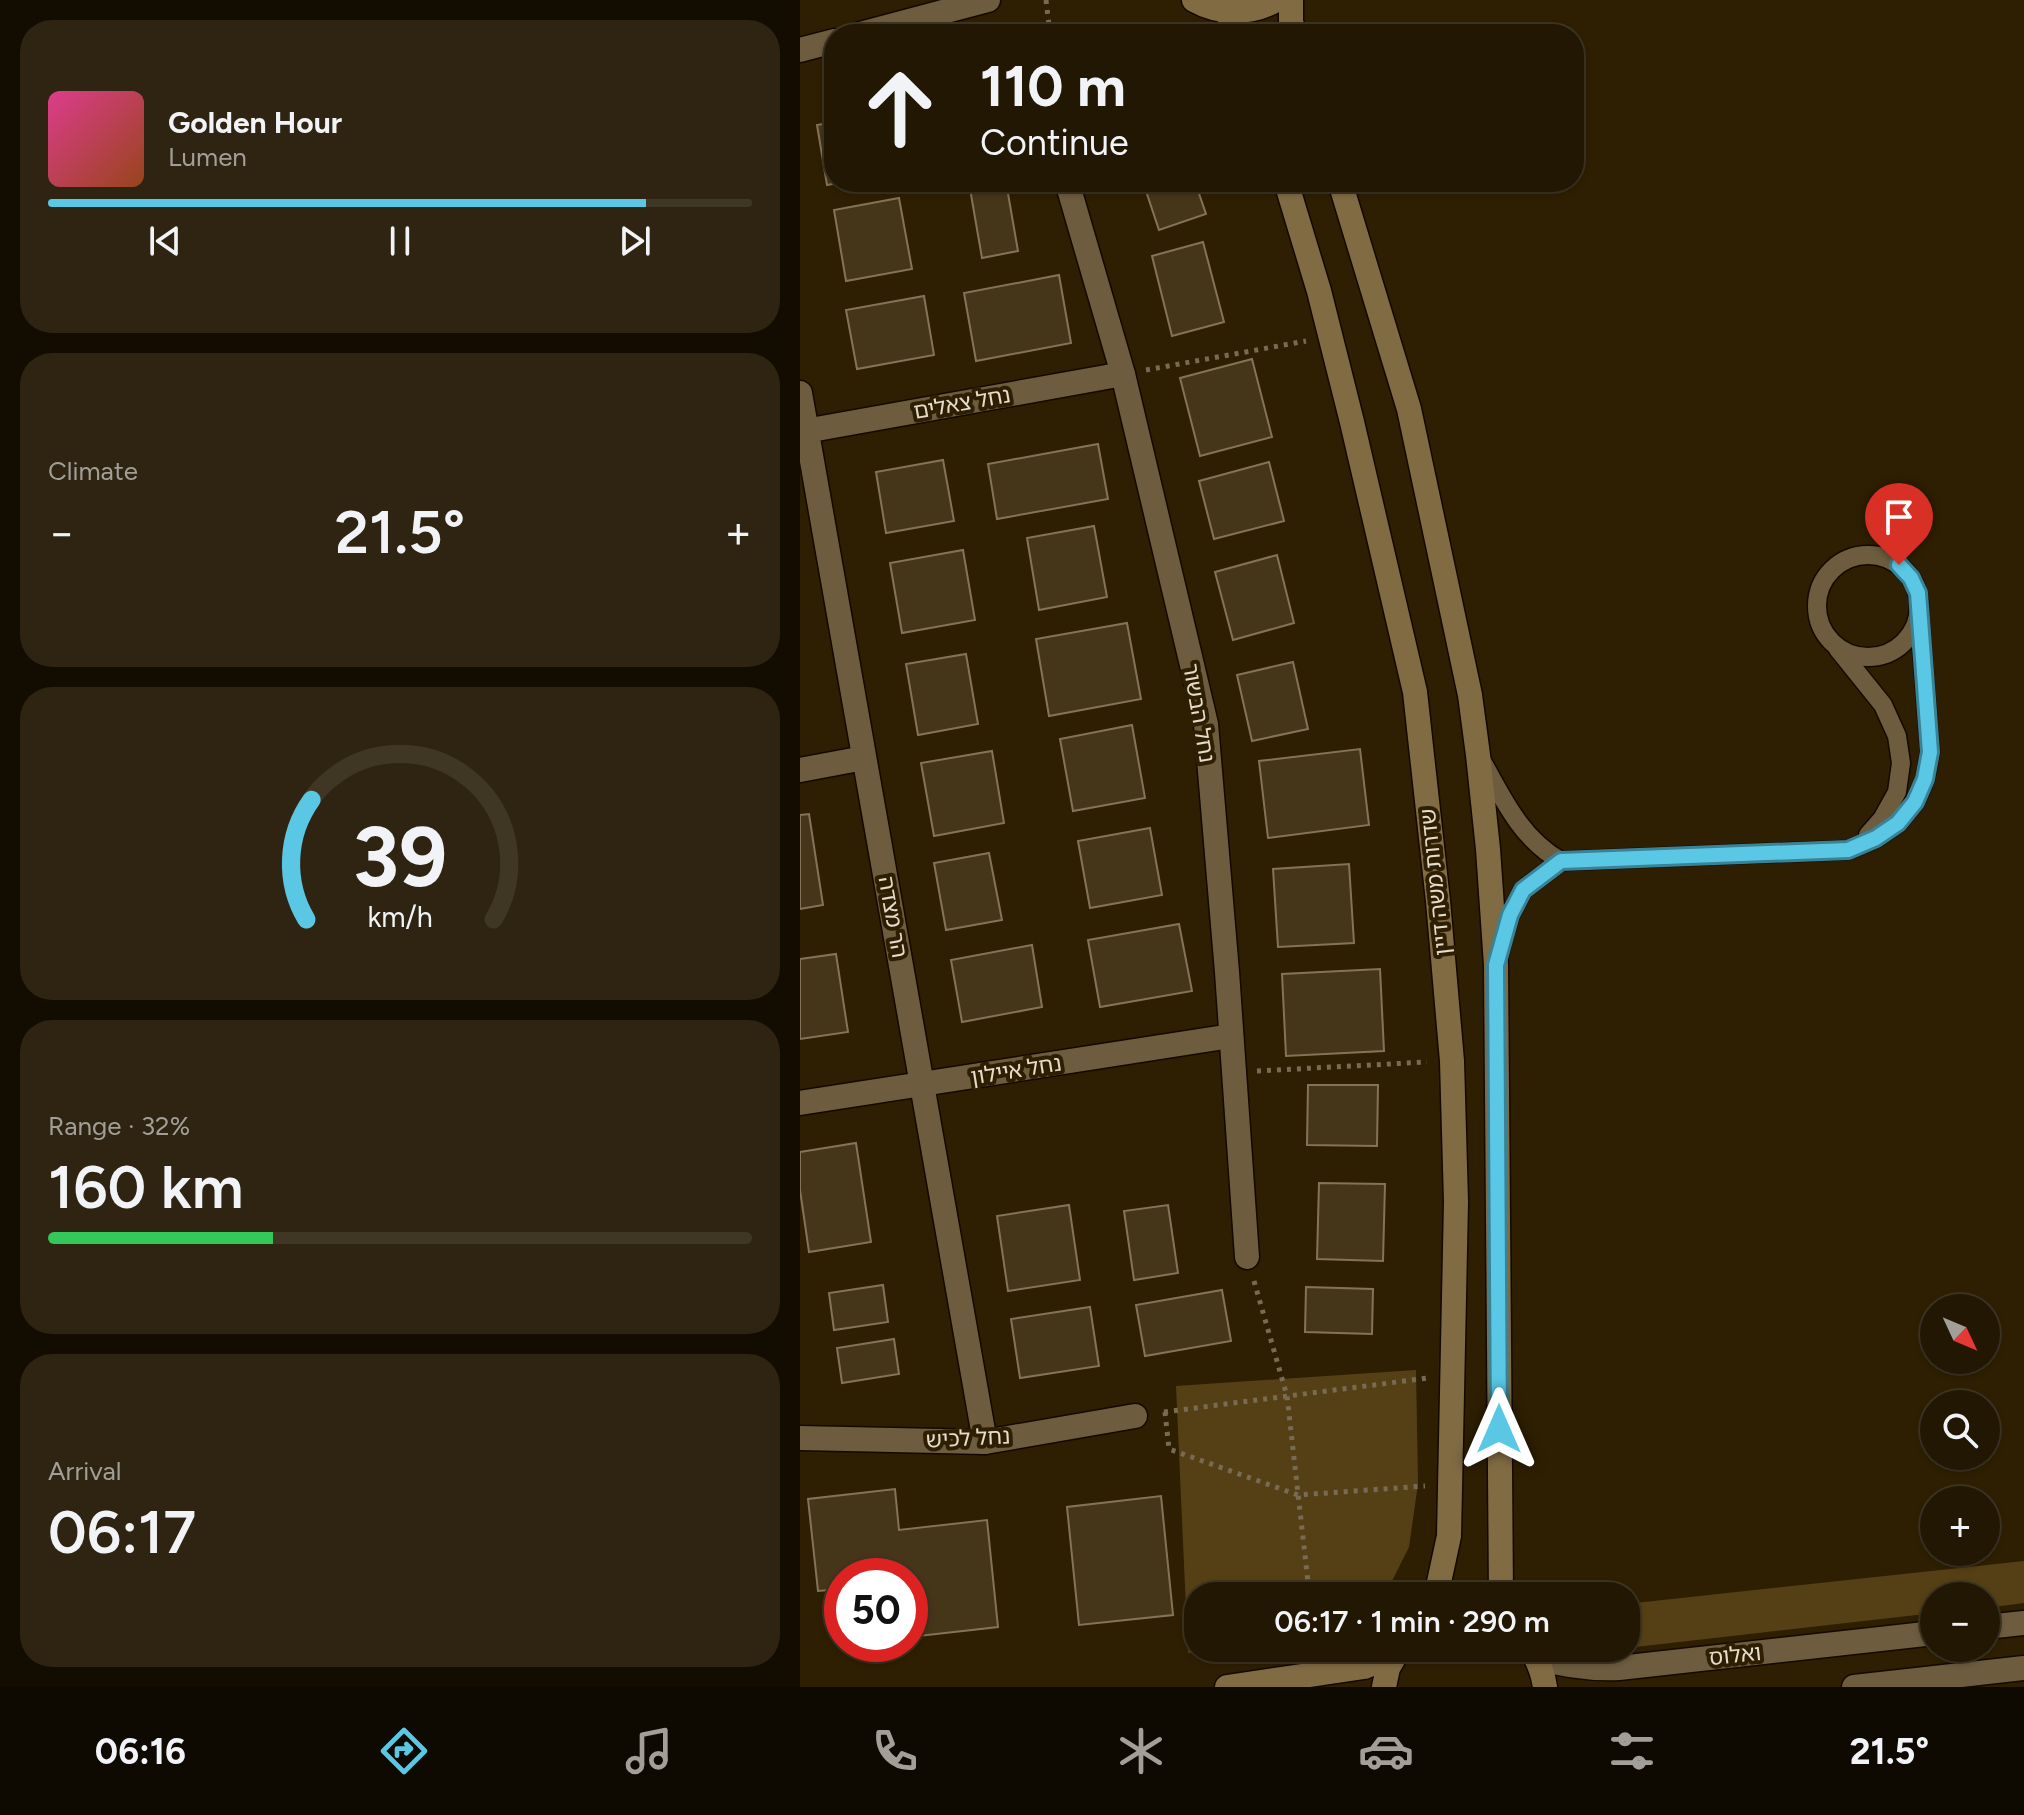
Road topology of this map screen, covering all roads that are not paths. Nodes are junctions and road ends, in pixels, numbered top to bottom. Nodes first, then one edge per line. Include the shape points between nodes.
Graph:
1 (988, 0) edge
2 (1194, 0) edge
3 (1276, 0) edge
4 (1291, 0) edge
5 (1226, 11) junction
6 (898, 24) edge
7 (1233, 24) edge
8 (1292, 24) edge
9 (824, 44) edge
10 (800, 50) edge
11 (1070, 192) edge
12 (1289, 192) edge
13 (1343, 192) edge
14 (1123, 374) junction
15 (800, 393) edge
16 (804, 432) edge
17 (1919, 611) junction
18 (1836, 646) junction
19 (1478, 755) junction
20 (864, 758) junction
21 (800, 770) edge
22 (1861, 844) junction
23 (1561, 861) junction
24 (1496, 965) junction
25 (1231, 1036) junction
26 (922, 1084) junction
27 (800, 1103) edge
28 (1247, 1257) road end
29 (1135, 1416) road end
30 (800, 1438) edge
31 (985, 1442) junction
32 (1439, 1582) edge
33 (1501, 1582) edge
34 (2024, 1623) edge
35 (2000, 1626) edge
36 (1920, 1635) edge
37 (1375, 1662) edge
38 (1391, 1662) edge
39 (1537, 1662) edge
40 (1553, 1662) edge
41 (2024, 1668) edge
42 (1227, 1687) edge
43 (1384, 1687) edge
44 (1545, 1687) edge
45 (1854, 1687) edge

1 - 6 street
2 - 5 main road
3 - 5 main road via 1250,10
4 - 8 main road
5 - 7 main road
9 - 10 street
11 - 14 street, נחל הבשור
12 - 32 main road, שדרות משה דיין via 1319,291 1415,692 1438,901 1452,1061 1456,1202 1449,1536
13 - 19 main road via 1409,409
14 - 16 street, נחל צאלים
14 - 25 street, נחל הבשור via 1206,724
15 - 16 street, הר מצדה
16 - 20 street, הר מצדה
17 - 18 lane via 1907,640 1881,656 1850,654
17 - 18 lane via 1918,593 1899,565 1883,557 1849,559 1823,582 1818,600 1821,625
17 - 22 lane via 1930,752 1925,779 1898,823
18 - 22 lane via 1883,705 1897,736 1901,763 1897,792
19 - 23 lane via 1511,813
19 - 24 main road
20 - 21 street
20 - 26 street, הר מצדה
22 - 23 lane via 1848,850
23 - 24 lane via 1523,890
24 - 33 main road
25 - 26 street, נחל איילון
25 - 28 street, נחל הבשור
26 - 27 street, נחל איילון
26 - 31 street, הר מצדה
29 - 31 street, נחל לכיש
30 - 31 street, נחל לכיש
34 - 35 street
36 - 40 street, ואלוס via 1619,1668
37 - 42 main road
38 - 43 main road
39 - 44 main road
41 - 45 street

